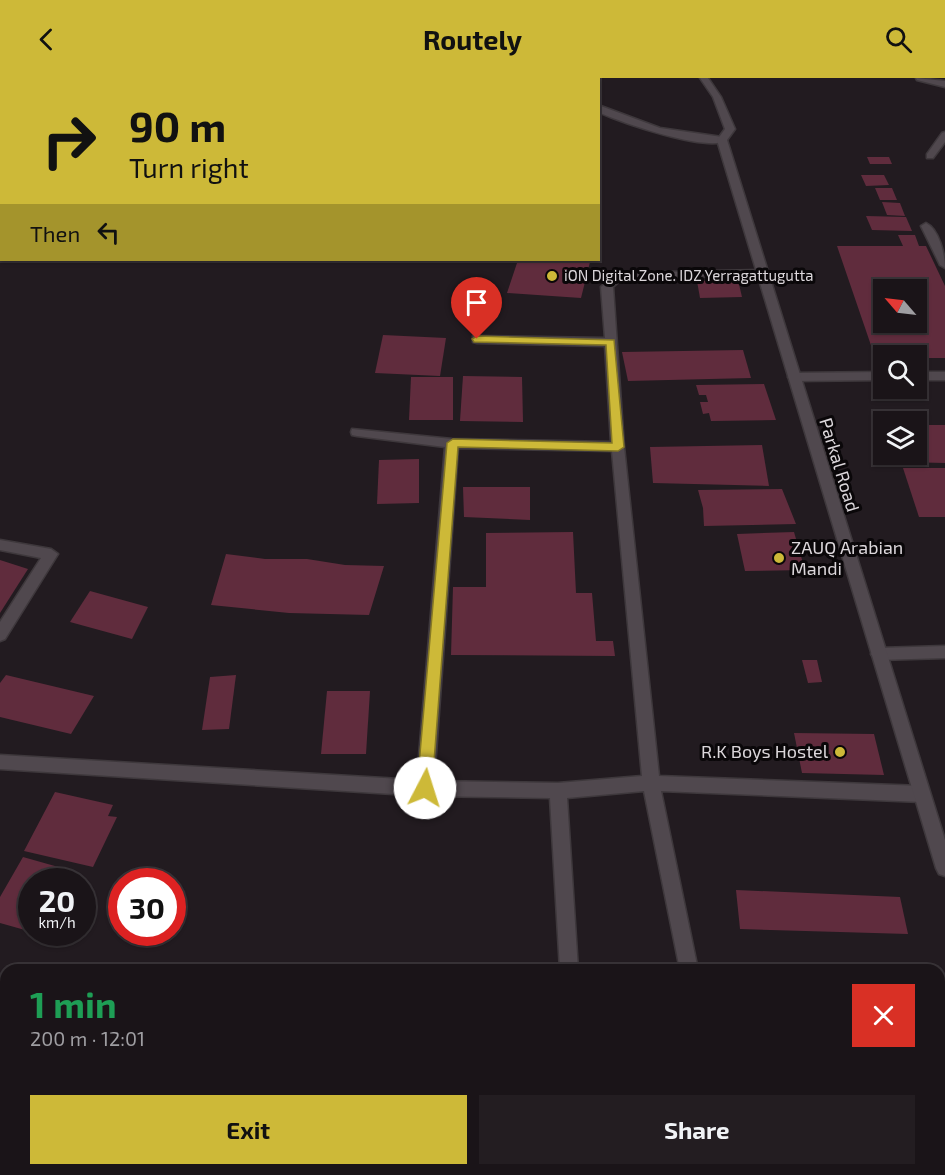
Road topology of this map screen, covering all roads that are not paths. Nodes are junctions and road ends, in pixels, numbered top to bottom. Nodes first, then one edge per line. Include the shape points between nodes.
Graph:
1 (704, 78) edge
2 (920, 78) edge
3 (945, 84) edge
4 (600, 109) edge
5 (945, 135) edge
6 (722, 140) junction
7 (930, 156) dead end
8 (926, 226) dead end
9 (945, 265) edge
10 (762, 273) junction
11 (477, 339) dead end
12 (611, 342) junction
13 (873, 376) edge
14 (927, 376) edge
15 (945, 376) edge
16 (794, 377) junction
17 (357, 432) dead end
18 (453, 443) junction
19 (618, 447) junction
20 (0, 545) edge
21 (0, 636) edge
22 (945, 652) edge
23 (879, 654) junction
24 (0, 762) edge
25 (651, 783) junction
26 (425, 788) junction
27 (558, 791) junction
28 (922, 794) junction
29 (945, 868) edge
30 (569, 964) edge
31 (688, 964) edge

1 - 6 street, Parkal Road via 730,129
2 - 3 street
4 - 6 street via 621,120 677,136
5 - 7 street
6 - 10 street, Parkal Road
8 - 9 street
10 - 12 street via 621,275 607,287
10 - 16 street, Parkal Road
11 - 12 street
12 - 19 street
13 - 16 street
14 - 15 street
16 - 23 street, Parkal Road
17 - 18 street
18 - 19 street
18 - 26 street
19 - 25 street
20 - 21 street via 51,554
22 - 23 street
23 - 28 street, Parkal Road
24 - 26 street
25 - 27 street
25 - 28 street
25 - 31 street
26 - 27 street
27 - 30 street
28 - 29 street, Parkal Road

